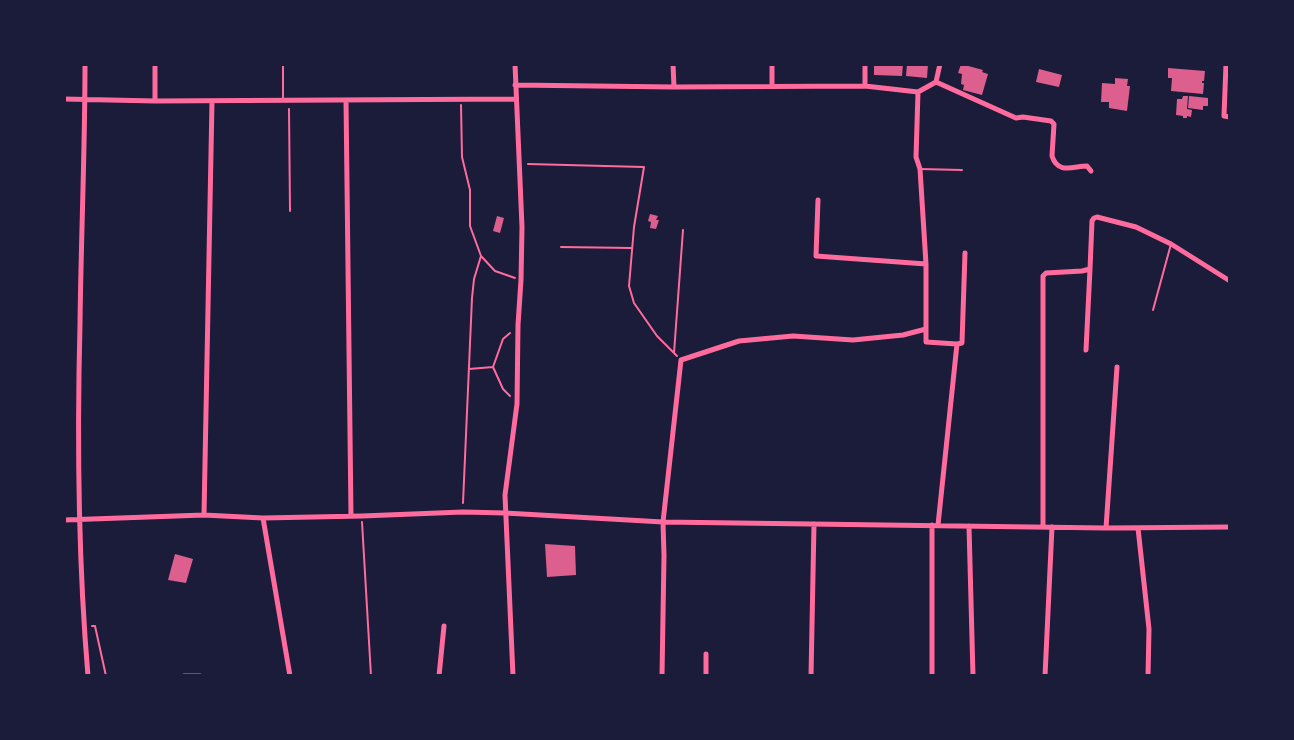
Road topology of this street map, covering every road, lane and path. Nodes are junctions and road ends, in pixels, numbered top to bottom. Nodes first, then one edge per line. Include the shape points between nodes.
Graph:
1 (85, 64) edge
2 (155, 64) edge
3 (284, 64) edge
4 (515, 64) edge
5 (673, 64) edge
6 (772, 64) edge
7 (865, 64) edge
8 (940, 64) edge
9 (1226, 64) edge
10 (936, 81) junction
11 (515, 85) junction
12 (772, 86) junction
13 (865, 86) junction
14 (674, 87) junction
15 (918, 92) junction
16 (64, 99) edge
17 (516, 99) junction
18 (85, 100) junction
19 (286, 100) junction
20 (346, 100) junction
21 (461, 100) junction
22 (155, 101) junction
23 (212, 101) junction
24 (1230, 117) edge
25 (519, 164) junction
26 (920, 169) junction
27 (962, 171) dead end
28 (1091, 171) dead end
29 (818, 200) dead end
30 (290, 211) dead end
31 (683, 230) dead end
32 (1170, 244) junction
33 (561, 247) dead end
34 (632, 248) junction
35 (965, 253) dead end
36 (481, 256) junction
37 (926, 264) junction
38 (1090, 269) junction
39 (521, 280) junction
40 (1230, 281) edge
41 (1153, 310) dead end
42 (518, 325) junction
43 (926, 329) junction
44 (957, 344) junction
45 (1086, 350) dead end
46 (674, 353) junction
47 (681, 360) junction
48 (493, 367) junction
49 (1117, 367) dead end
50 (470, 369) junction
51 (517, 404) junction
52 (463, 512) junction
53 (505, 513) junction
54 (204, 515) junction
55 (351, 516) junction
56 (362, 516) junction
57 (263, 518) junction
58 (80, 519) junction
59 (64, 520) edge
60 (663, 522) junction
61 (814, 524) junction
62 (935, 525) junction
63 (969, 526) junction
64 (1043, 526) junction
65 (1052, 527) junction
66 (1230, 527) edge
67 (1106, 528) junction
68 (1138, 528) junction
69 (84, 624) junction
70 (444, 626) dead end
71 (706, 654) dead end
72 (88, 675) edge
73 (106, 675) edge
74 (183, 675) edge
75 (200, 675) edge
76 (290, 675) edge
77 (371, 675) edge
78 (439, 675) edge
79 (513, 675) edge
80 (662, 675) edge
81 (706, 675) edge
82 (811, 675) edge
83 (933, 675) edge
84 (973, 675) edge
85 (1045, 675) edge
86 (1148, 675) edge

1 - 18 street
2 - 22 street
3 - 19 lane
4 - 11 street
5 - 14 street
6 - 12 street
7 - 13 street
8 - 10 street
9 - 24 street via 1224,116
10 - 15 street
10 - 28 street via 1016,118 1051,121 1053,160 1066,169 1087,166
11 - 14 street
11 - 17 street
12 - 13 street
12 - 14 street
13 - 15 street
15 - 26 street via 916,157
16 - 18 street
17 - 21 street
17 - 25 street
18 - 22 street
18 - 58 street
19 - 20 street
19 - 23 street
19 - 30 path
20 - 21 street
20 - 55 street
21 - 36 path via 462,157 470,190 470,226
22 - 23 street
23 - 54 street
25 - 34 path via 644,167
25 - 39 street
26 - 27 lane
26 - 37 street
29 - 37 street via 816,256
31 - 46 path
32 - 38 street via 1136,227 1097,217 1092,220
32 - 40 street
32 - 41 lane
33 - 34 path
34 - 46 path via 629,286 634,303
35 - 44 street via 962,343
36 - 39 path via 495,271
36 - 50 path via 474,279
37 - 43 street
38 - 45 street
38 - 64 street via 1046,273 1042,281
39 - 42 street
42 - 48 path via 503,339
42 - 51 street
43 - 44 street via 926,342
43 - 47 street via 853,340 793,336 739,341
44 - 62 street
46 - 47 path
47 - 60 street
48 - 50 path
48 - 51 path via 503,389
49 - 67 street
50 - 52 path
51 - 53 street
52 - 53 street
52 - 56 street
53 - 60 street
53 - 79 street
54 - 57 street
54 - 58 street
55 - 56 street
55 - 57 street
56 - 77 path
57 - 76 street
58 - 59 street
58 - 69 street
60 - 61 street
60 - 80 street
61 - 62 street
61 - 82 street
62 - 63 street
62 - 83 street
63 - 64 street
63 - 84 street
64 - 65 street
65 - 67 street
65 - 85 street
66 - 68 street
67 - 68 street
68 - 86 street via 1149,629
69 - 72 street
69 - 73 path via 95,626
70 - 78 street
71 - 81 street
74 - 75 street

